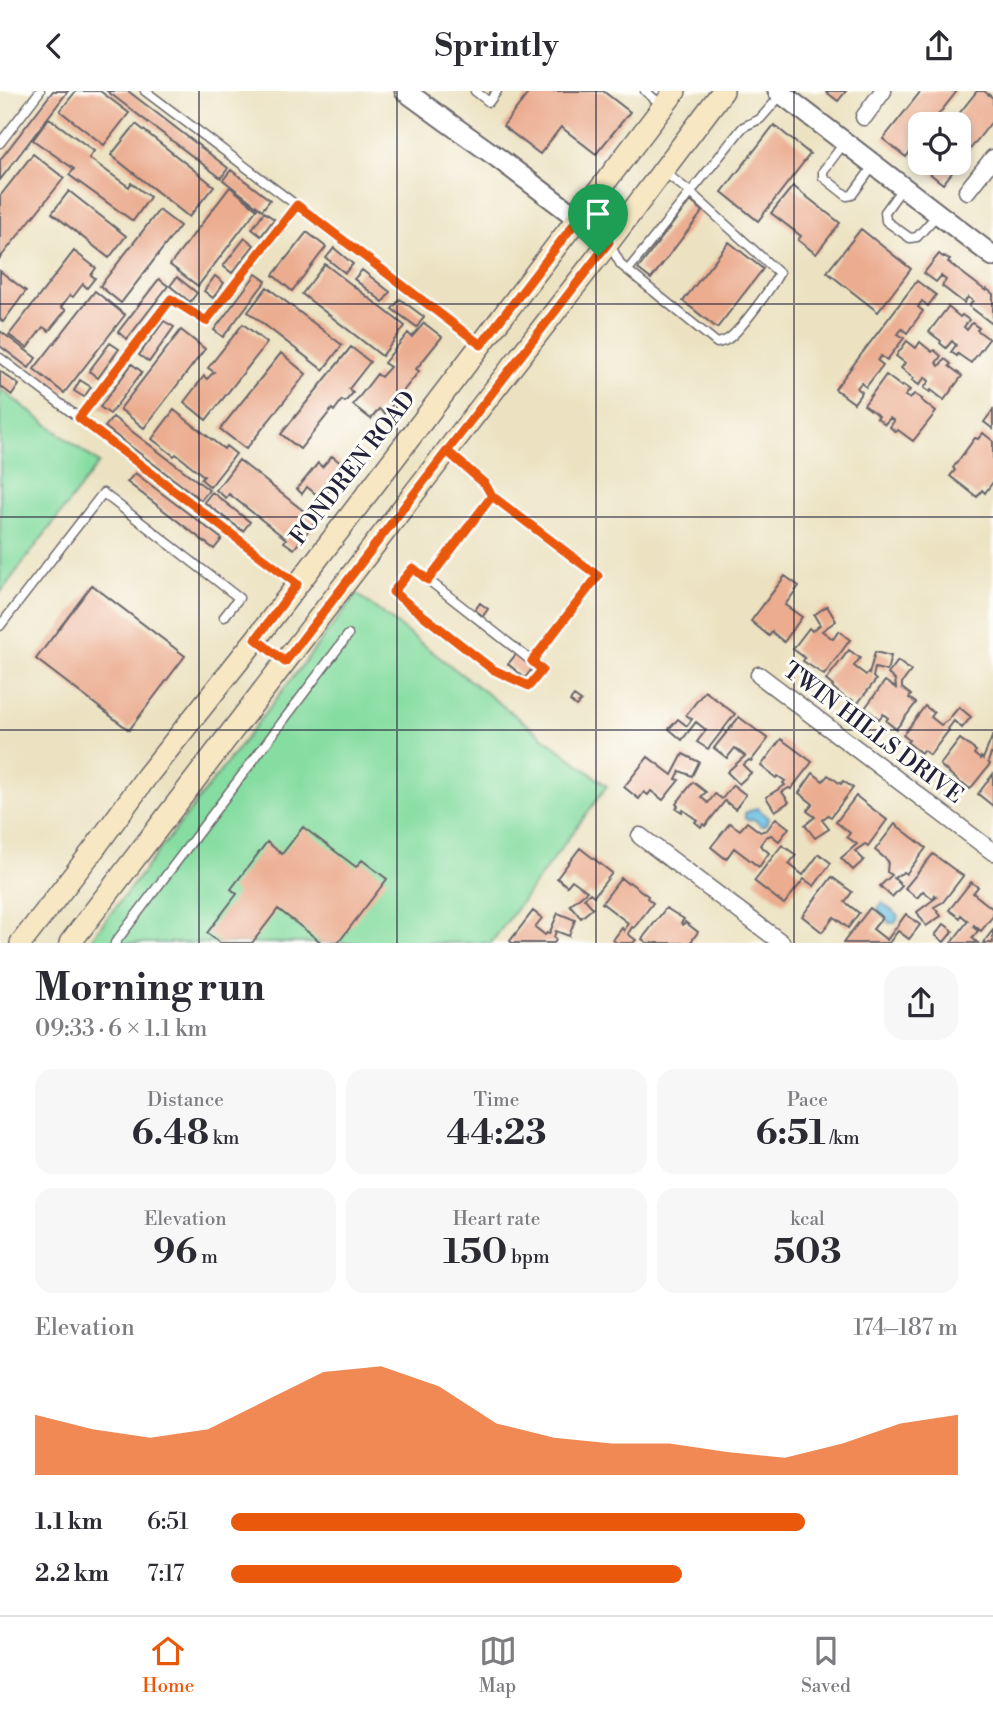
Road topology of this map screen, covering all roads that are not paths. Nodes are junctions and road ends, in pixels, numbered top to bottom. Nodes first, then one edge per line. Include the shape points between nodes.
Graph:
1 (40, 91) edge
2 (145, 91) edge
3 (405, 91) edge
4 (474, 91) edge
5 (497, 91) edge
6 (645, 91) edge
7 (723, 91) edge
8 (883, 91) edge
9 (780, 92) edge
10 (669, 98) edge
11 (863, 117) dead end
12 (845, 142) junction
13 (0, 143) edge
14 (993, 157) edge
15 (874, 165) junction
16 (663, 171) junction
17 (903, 187) junction
18 (967, 191) dead end
19 (690, 192) junction
20 (297, 205) junction
21 (938, 214) junction
22 (578, 219) junction
23 (609, 242) junction
24 (993, 256) edge
25 (628, 270) junction
26 (481, 345) junction
27 (0, 358) edge
28 (79, 418) junction
29 (447, 451) junction
30 (388, 465) junction
31 (418, 488) junction
32 (492, 496) junction
33 (428, 580) junction
34 (297, 584) junction
35 (224, 617) dead end
36 (0, 626) edge
37 (348, 635) dead end
38 (256, 639) junction
39 (532, 661) junction
40 (285, 662) junction
41 (759, 675) dead end
42 (640, 836) dead end
43 (94, 849) junction
44 (993, 852) edge
45 (125, 871) junction
46 (21, 943) edge
47 (70, 943) edge
48 (115, 943) edge
49 (782, 943) edge

1 - 13 lane
2 - 20 lane
3 - 22 street
4 - 5 lane via 489,102
6 - 10 lane
7 - 16 main road
8 - 11 street
9 - 12 street
9 - 19 lane via 761,119 743,127
10 - 22 main road, FONDREN ROAD
12 - 15 street
12 - 15 lane via 823,177 852,195
14 - 18 street
15 - 17 street
16 - 19 lane
16 - 23 main road
17 - 21 street
17 - 21 lane via 885,212 886,221 910,239
19 - 25 lane
19 - 25 lane via 779,273 736,331 717,343
20 - 26 lane
20 - 28 lane via 206,321 171,299
21 - 24 street
22 - 23 street
22 - 26 main road, FONDREN ROAD
23 - 25 lane
23 - 29 main road
26 - 30 main road, FONDREN ROAD
27 - 28 lane
28 - 34 lane
29 - 31 main road
29 - 32 lane via 485,484
30 - 31 main road
30 - 34 main road, FONDREN ROAD
31 - 40 main road
32 - 33 lane
32 - 39 lane via 598,576
33 - 39 lane
33 - 39 lane via 413,568 393,592 492,669 529,686 542,670
34 - 38 main road, FONDREN ROAD
35 - 36 lane via 239,598 103,493
37 - 48 lane
38 - 40 main road
38 - 43 main road, FONDREN ROAD
40 - 45 main road
41 - 44 street, TWIN HILLS DRIVE
42 - 49 street
43 - 45 main road
43 - 46 main road, FONDREN ROAD
45 - 47 main road

